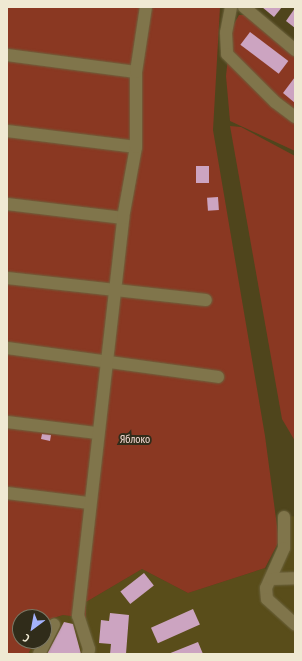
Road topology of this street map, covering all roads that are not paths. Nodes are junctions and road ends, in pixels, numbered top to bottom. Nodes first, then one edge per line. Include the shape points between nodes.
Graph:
1 (146, 7) edge
2 (231, 7) edge
3 (244, 7) edge
4 (295, 50) edge
5 (7, 55) edge
6 (136, 72) junction
7 (295, 117) edge
8 (7, 131) edge
9 (136, 146) junction
10 (7, 204) edge
11 (123, 218) junction
12 (7, 278) edge
13 (115, 290) junction
14 (206, 300) dead end
15 (7, 348) edge
16 (106, 360) junction
17 (218, 377) dead end
18 (7, 422) edge
19 (97, 433) junction
20 (7, 493) edge
21 (89, 503) junction
22 (284, 516) dead end
23 (268, 573) junction
24 (295, 578) edge
25 (295, 624) edge
26 (54, 625) dead end
27 (39, 654) edge
28 (88, 654) edge

1 - 6 street
2 - 7 street via 226,33 227,54
3 - 4 street
5 - 6 street
6 - 9 street
8 - 9 street
9 - 11 street
10 - 11 street
11 - 13 street
12 - 13 street
13 - 14 street
13 - 16 street
15 - 16 street
16 - 17 street
16 - 19 street
18 - 19 street
19 - 21 street
20 - 21 street
21 - 28 street via 78,616 89,649
22 - 23 street via 284,548
23 - 24 street
23 - 25 street via 267,600
26 - 27 street

